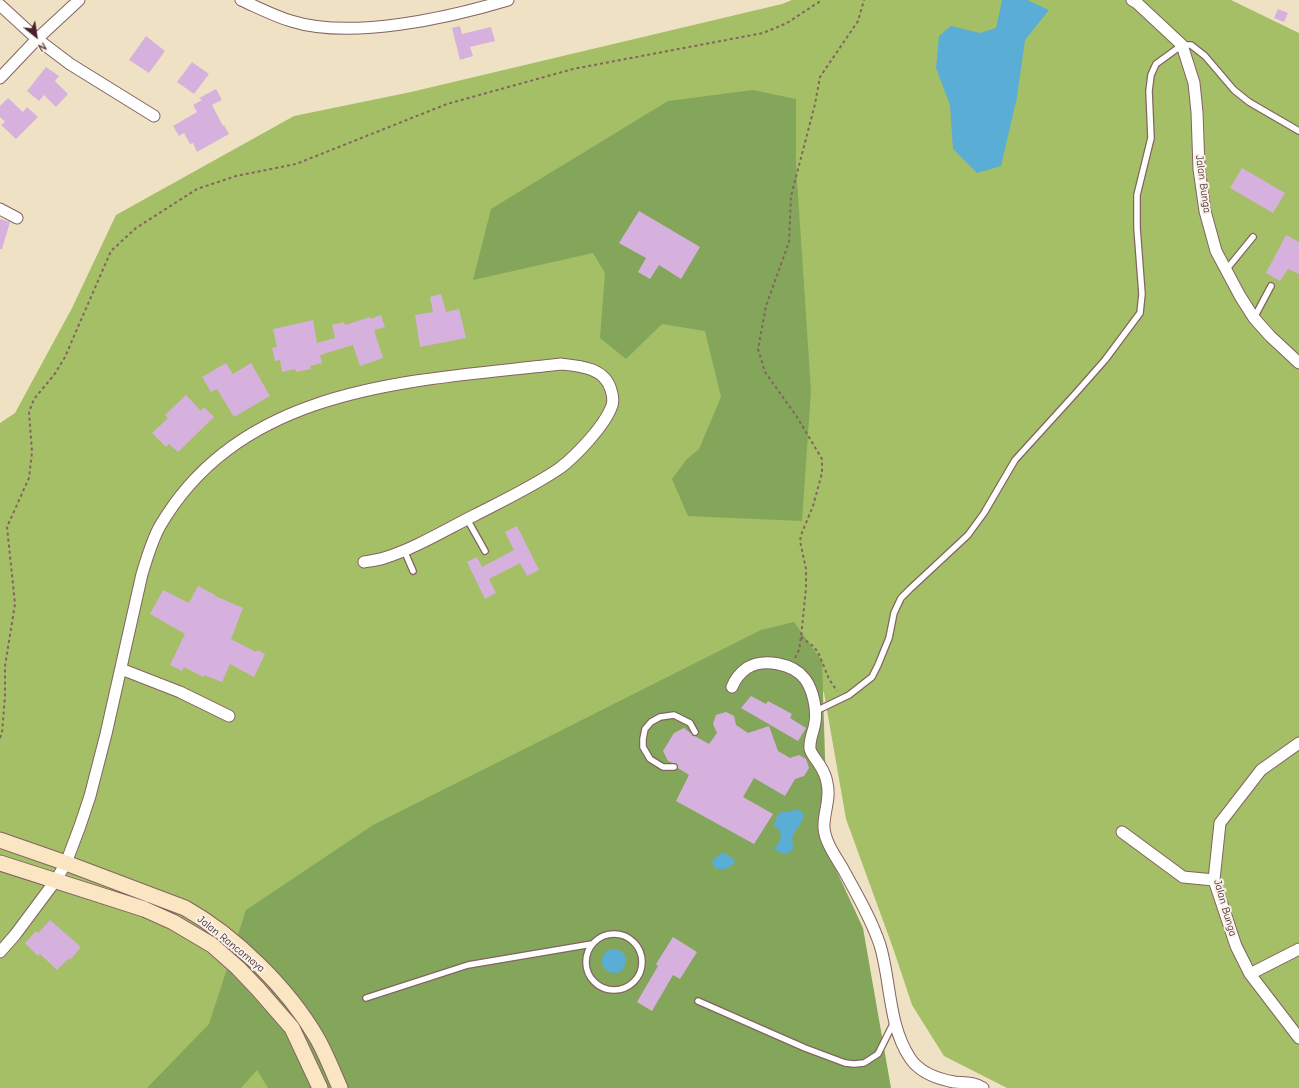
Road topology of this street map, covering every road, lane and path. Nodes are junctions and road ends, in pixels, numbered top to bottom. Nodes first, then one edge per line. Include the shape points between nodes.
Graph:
1 (79, 0) edge
2 (241, 0) edge
3 (508, 0) edge
4 (822, 0) edge
5 (864, 0) edge
6 (1132, 0) edge
7 (0, 5) edge
8 (37, 39) junction
9 (1182, 45) junction
10 (0, 78) edge
11 (154, 116) dead end
12 (1299, 131) edge
13 (0, 209) edge
14 (17, 218) dead end
15 (1253, 237) dead end
16 (1226, 270) junction
17 (1271, 286) dead end
18 (1254, 318) junction
19 (1299, 362) edge
20 (467, 519) junction
21 (404, 550) junction
22 (485, 550) dead end
23 (364, 562) dead end
24 (414, 571) dead end
25 (801, 637) junction
26 (792, 668) junction
27 (120, 669) junction
28 (732, 687) dead end
29 (841, 699) junction
30 (816, 711) junction
31 (229, 716) dead end
32 (695, 732) dead end
33 (0, 738) edge
34 (1299, 743) edge
35 (674, 767) dead end
36 (1122, 832) dead end
37 (0, 840) edge
38 (0, 863) edge
39 (66, 863) junction
40 (56, 880) junction
41 (1214, 880) junction
42 (592, 944) junction
43 (1299, 949) edge
44 (0, 952) edge
45 (1250, 974) junction
46 (366, 998) dead end
47 (698, 1001) dead end
48 (895, 1019) junction
49 (1299, 1038) edge
50 (320, 1088) edge
51 (340, 1088) edge
52 (983, 1088) edge

1 - 8 street
2 - 3 street via 292,21 336,28 397,25 482,8
4 - 33 path via 787,23 763,33 573,69 446,104 296,164 236,176 197,189 136,228 110,251 65,357 34,399 29,412 32,452 29,478 7,528 15,604 5,666 5,696
5 - 25 path via 858,20 820,77 791,196 789,242 766,306 758,349 765,372 797,417 822,459 822,473 800,541 806,569
6 - 9 street, Jalan Bunga
7 - 8 street
8 - 10 street
8 - 11 street via 70,64
9 - 12 lane via 1191,45 1205,56 1234,90 1249,102
9 - 16 street, Jalan Bunga via 1194,83 1199,169 1205,211 1216,251
9 - 29 lane via 1156,64 1151,75 1151,138 1137,195 1142,294 1140,313 1080,389 1015,460 984,514 968,535 901,598 894,613 889,638 872,677 849,696
13 - 14 street
15 - 16 lane
16 - 18 street, Jalan Bunga
17 - 18 lane
18 - 19 street, Jalan Bunga
20 - 21 street
20 - 22 lane
20 - 27 street via 550,475 583,446 611,408 613,398 606,379 588,368 561,364 396,383 300,409 262,426 211,463 184,491 160,527 149,550 142,574
21 - 23 street
21 - 24 lane
25 - 26 path
25 - 29 path via 818,652
26 - 28 street via 763,663 748,668 735,680
26 - 30 street via 805,678
27 - 31 street via 180,692
27 - 39 street via 90,796
29 - 30 lane
30 - 48 street via 810,750 826,776 828,785 824,828 879,944
32 - 35 lane via 690,723 674,715 660,717 645,729 643,747 650,759 663,767
34 - 41 street, Jalan Bunga via 1261,770 1220,823
36 - 41 street via 1183,877
37 - 39 street, Jalan Rancamaya
38 - 40 street, Jalan Rancamaya
39 - 40 street
39 - 51 street, Jalan Rancamaya via 185,908 229,939 285,991 306,1019
40 - 44 street
40 - 50 street, Jalan Rancamaya via 144,908 212,945 238,968 292,1028
41 - 45 street, Jalan Bunga via 1236,946
42 - 42 lane via 607,935 620,935 632,940 638,946 643,963 636,980 619,989 609,990 600,986 588,972 586,962
42 - 46 lane via 468,966
43 - 45 street
45 - 49 street, Jalan Bunga
47 - 48 lane via 805,1048 854,1064 864,1063 878,1054
48 - 52 street via 899,1035 911,1059 926,1072 941,1079 976,1084

